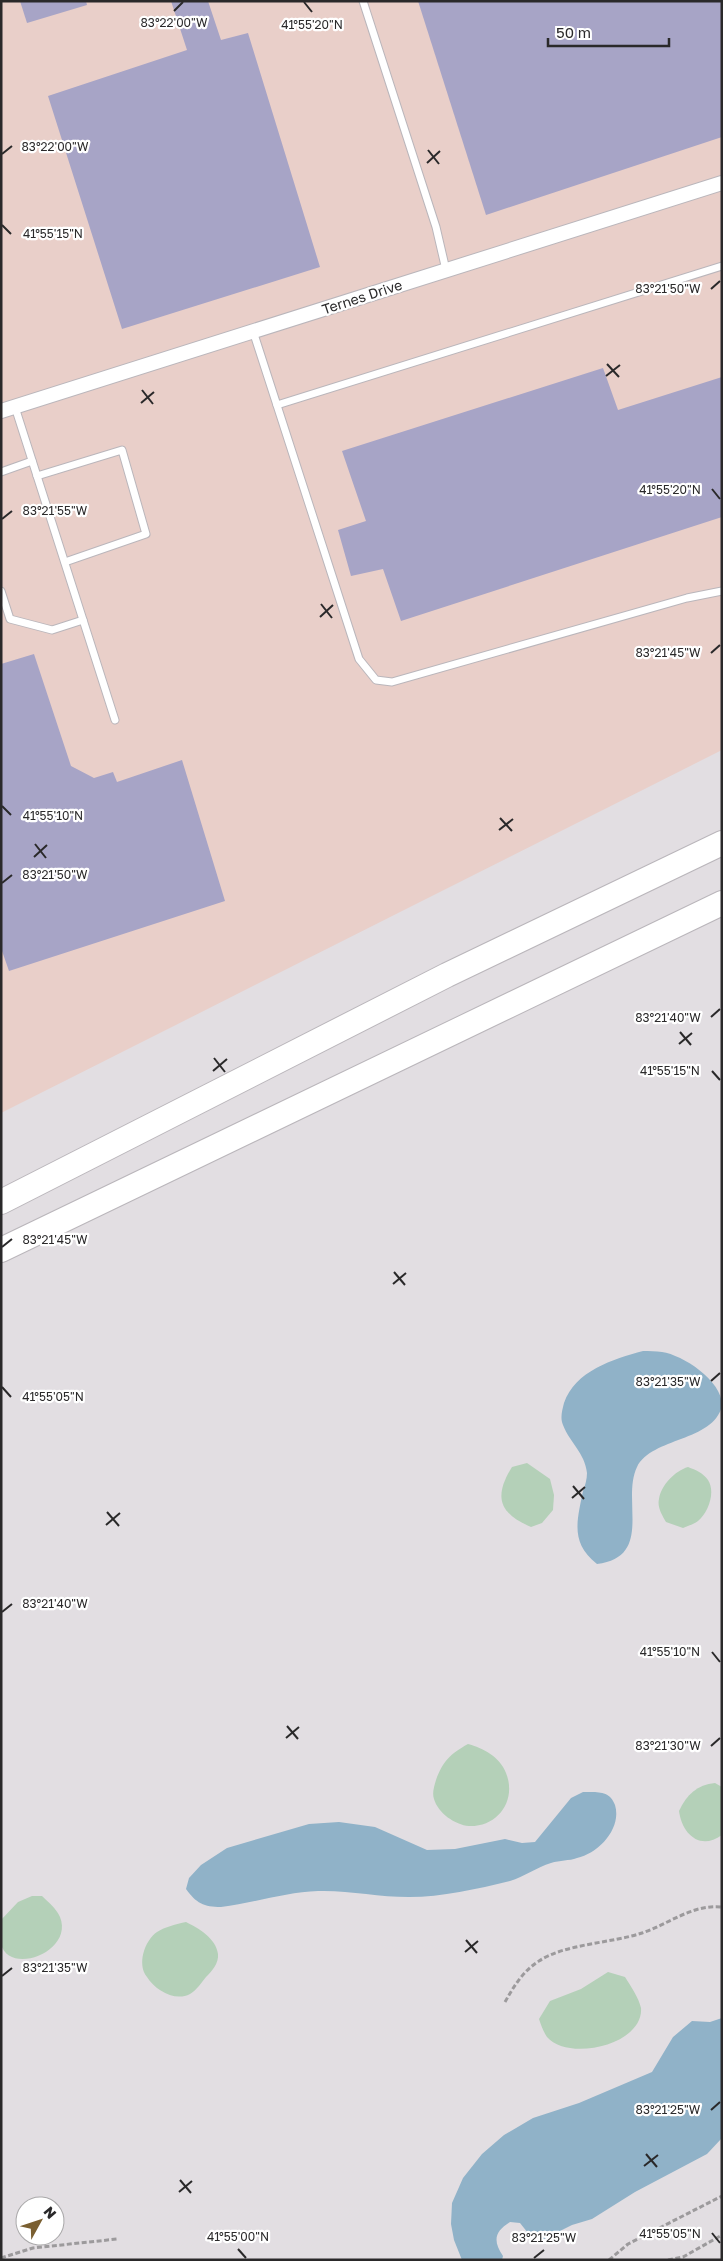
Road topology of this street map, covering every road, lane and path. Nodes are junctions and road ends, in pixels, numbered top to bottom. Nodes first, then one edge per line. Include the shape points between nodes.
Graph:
1 (363, 1) edge
2 (722, 182) edge
3 (722, 266) edge
4 (446, 270) junction
5 (253, 331) junction
6 (277, 405) junction
7 (8, 409) edge
8 (32, 461) junction
9 (1, 472) edge
10 (37, 476) junction
11 (65, 562) junction
12 (722, 591) edge
13 (1, 592) edge
14 (83, 620) junction
15 (116, 720) dead end
16 (722, 843) edge
17 (722, 903) edge
18 (1, 1202) edge
19 (1, 1250) edge
20 (722, 1907) edge
21 (505, 2002) dead end
22 (722, 2196) edge
23 (722, 2235) edge
24 (117, 2239) dead end
25 (1, 2258) edge
26 (609, 2260) edge
27 (668, 2260) edge

1 - 4 lane via 436,227
2 - 4 street, Ternes Drive
3 - 6 lane
4 - 5 street, Ternes Drive
5 - 6 lane
5 - 7 street, Ternes Drive
6 - 12 lane via 359,659 376,680 392,682 687,598
7 - 8 lane
8 - 9 lane
8 - 10 lane
10 - 11 lane
10 - 11 lane via 122,450 146,534
11 - 14 lane
13 - 14 lane via 10,619 52,630
14 - 15 lane
16 - 18 highway via 447,975
17 - 19 highway
20 - 21 path via 701,1908 640,1934 540,1959 517,1980
22 - 26 path via 628,2244
23 - 27 path via 682,2257
24 - 25 path via 33,2248

